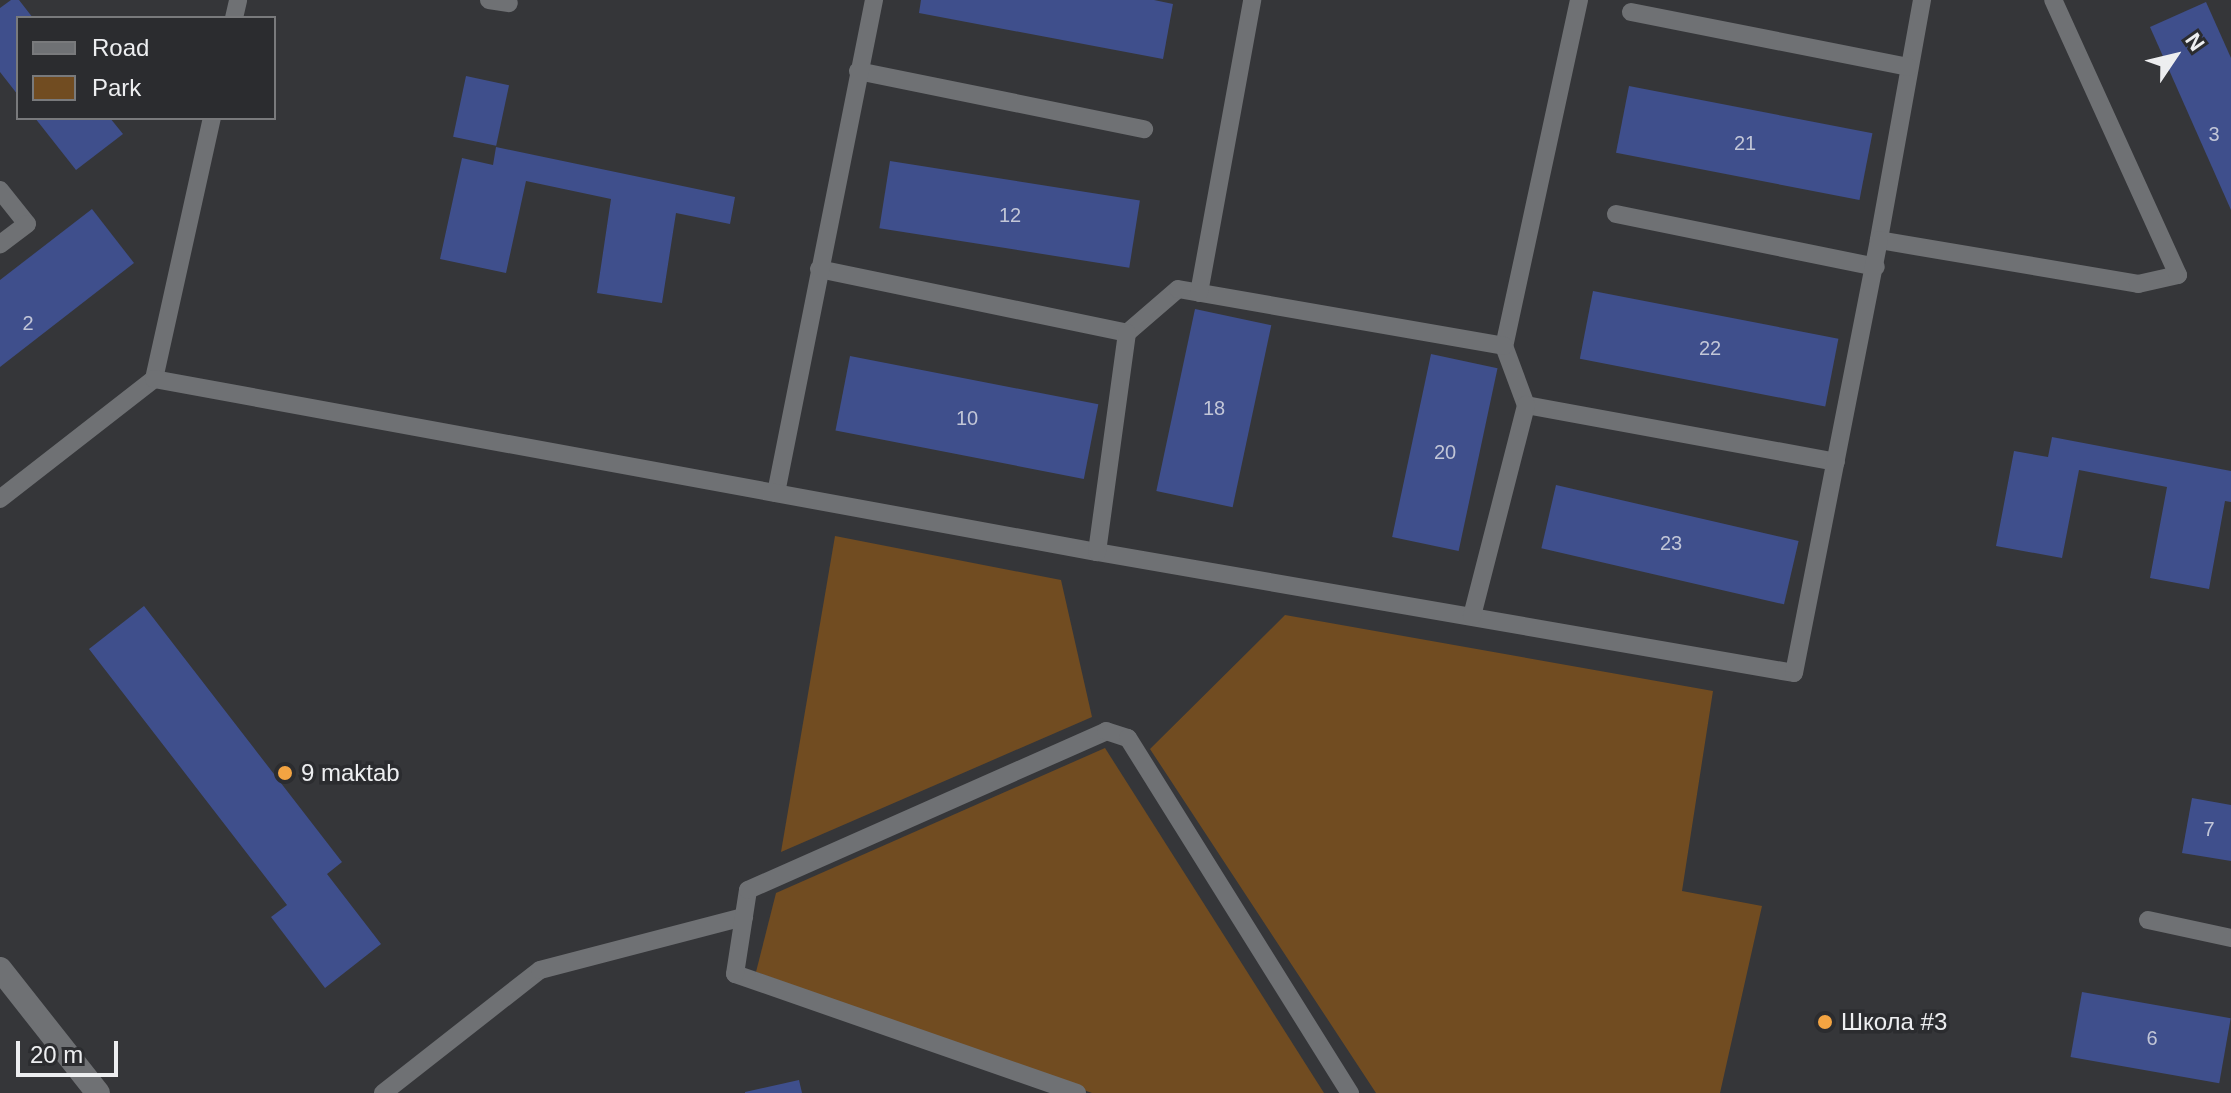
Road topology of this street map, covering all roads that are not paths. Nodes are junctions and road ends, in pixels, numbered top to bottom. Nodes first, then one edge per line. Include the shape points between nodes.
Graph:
1 (489, 0) edge
2 (874, 0) edge
3 (1252, 0) edge
4 (1579, 0) edge
5 (1922, 0) edge
6 (2053, 0) edge
7 (509, 3) dead end
8 (1631, 12) dead end
9 (1909, 67) junction
10 (858, 71) junction
11 (212, 120) edge
12 (1144, 129) dead end
13 (0, 190) edge
14 (1616, 214) dead end
15 (1879, 240) junction
16 (0, 244) edge
17 (1876, 267) junction
18 (819, 269) junction
19 (1199, 293) junction
20 (1127, 333) junction
21 (1504, 346) junction
22 (154, 379) junction
23 (1526, 405) junction
24 (1836, 462) junction
25 (776, 493) junction
26 (0, 499) edge
27 (1097, 552) junction
28 (1472, 616) junction
29 (744, 917) junction
30 (2148, 920) dead end
31 (2231, 938) edge
32 (0, 969) edge
33 (98, 1093) edge
34 (383, 1093) edge
35 (1077, 1093) edge
36 (1350, 1093) edge

1 - 7 lane
2 - 10 lane
3 - 19 lane
4 - 21 lane
5 - 9 lane
6 - 15 lane via 2178,275 2138,284
8 - 9 lane
9 - 15 lane
10 - 12 lane
10 - 18 lane
11 - 22 lane
13 - 16 lane via 27,224
14 - 17 lane
15 - 17 lane
17 - 24 lane
18 - 20 lane
18 - 25 lane
19 - 20 lane via 1178,289
19 - 21 lane
20 - 27 lane
21 - 23 lane
22 - 25 lane
22 - 26 lane
23 - 24 lane
23 - 28 lane
24 - 28 lane via 1794,673
25 - 27 lane
27 - 28 lane
29 - 34 lane via 540,970
29 - 35 lane via 735,974
29 - 36 lane via 748,890 1106,731 1128,738
30 - 31 lane
32 - 33 main road

